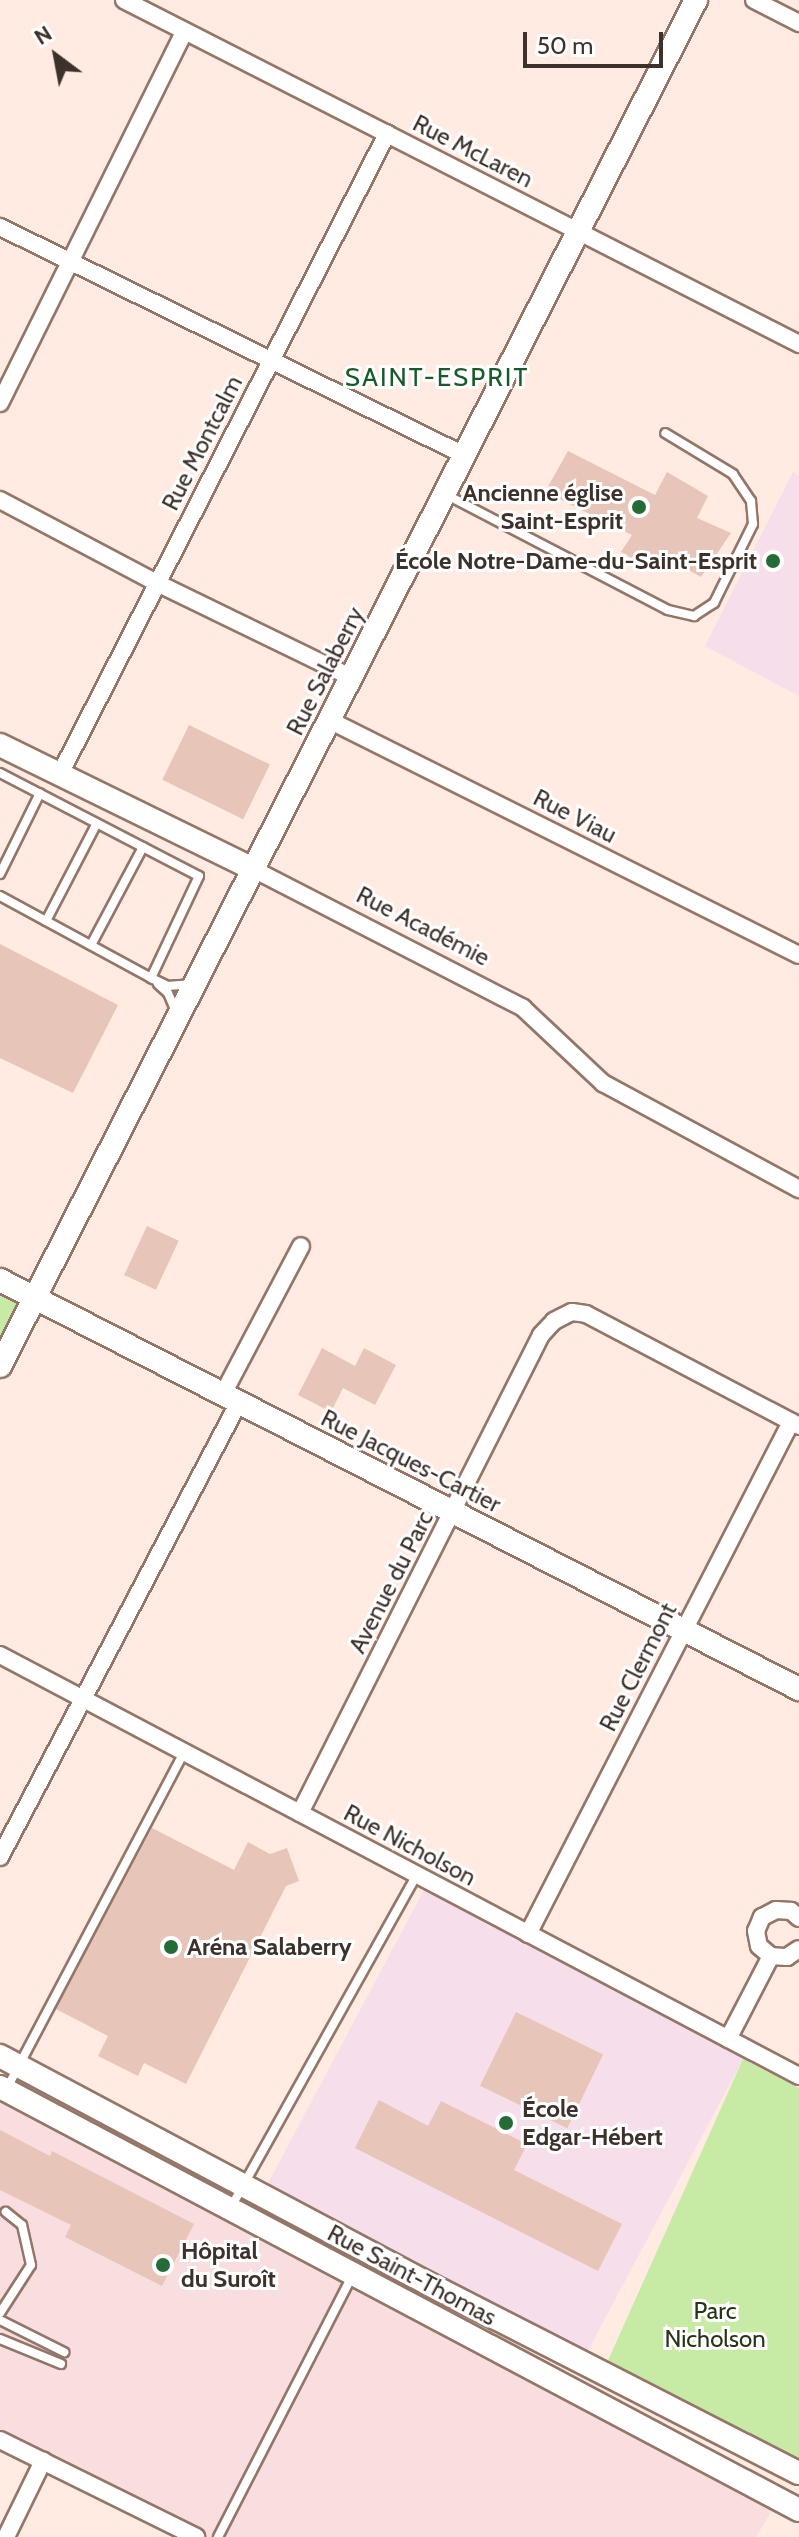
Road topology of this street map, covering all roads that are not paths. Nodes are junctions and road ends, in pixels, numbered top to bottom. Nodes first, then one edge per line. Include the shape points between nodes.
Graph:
1 (124, 0) edge
2 (696, 0) edge
3 (754, 0) edge
4 (799, 23) edge
5 (185, 31) junction
6 (387, 134) junction
7 (0, 227) edge
8 (577, 231) junction
9 (70, 261) junction
10 (799, 344) edge
11 (271, 360) junction
12 (2, 395) edge
13 (665, 433) dead end
14 (464, 455) junction
15 (445, 494) junction
16 (0, 500) edge
17 (157, 583) junction
18 (351, 677) junction
19 (329, 720) junction
20 (0, 745) edge
21 (0, 773) edge
22 (60, 774) junction
23 (40, 793) junction
24 (97, 823) junction
25 (143, 847) junction
26 (253, 869) junction
27 (0, 874) edge
28 (0, 896) edge
29 (46, 921) junction
30 (91, 945) junction
31 (799, 955) edge
32 (151, 978) junction
33 (196, 983) junction
34 (178, 1017) junction
35 (799, 1189) edge
36 (301, 1246) dead end
37 (0, 1280) edge
38 (35, 1298) junction
39 (0, 1366) edge
40 (231, 1398) junction
41 (795, 1424) edge
42 (454, 1513) junction
43 (684, 1631) junction
44 (0, 1655) edge
45 (799, 1689) edge
46 (85, 1701) junction
47 (184, 1752) junction
48 (300, 1813) junction
49 (0, 1857) edge
50 (417, 1875) junction
51 (799, 1918) edge
52 (528, 1934) junction
53 (799, 1949) edge
54 (771, 1956) junction
55 (728, 2039) junction
56 (9, 2061) edge
57 (799, 2076) edge
58 (3, 2088) edge
59 (244, 2184) junction
60 (230, 2210) junction
61 (3, 2213) edge
62 (0, 2222) edge
63 (353, 2274) junction
64 (0, 2313) edge
65 (0, 2320) edge
66 (0, 2339) edge
67 (64, 2352) dead end
68 (61, 2364) dead end
69 (605, 2373) junction
70 (591, 2398) junction
71 (0, 2440) edge
72 (43, 2461) junction
73 (799, 2473) edge
74 (799, 2510) edge
75 (6, 2537) edge
76 (196, 2537) edge
77 (218, 2537) edge

1 - 5 street, Rue McLaren
2 - 8 street, Rue Salaberry
3 - 4 street
5 - 6 street, Rue McLaren
5 - 9 street
6 - 8 street, Rue McLaren
6 - 11 street, Rue Montcalm
7 - 9 street
8 - 10 street, Rue McLaren
8 - 14 street, Rue Salaberry
9 - 11 street
9 - 12 street
11 - 14 street
11 - 17 street, Rue Montcalm
13 - 15 lane via 733,474 751,501 753,524 727,577 714,603 694,616 668,610
14 - 15 street, Rue Salaberry
15 - 18 street, Rue Salaberry
16 - 17 street
17 - 18 street
17 - 22 street, Rue Montcalm
18 - 19 street, Rue Salaberry
19 - 26 street, Rue Salaberry
19 - 31 street, Rue Viau
20 - 22 street, Rue Académie
21 - 23 lane
22 - 26 street, Rue Académie
23 - 24 lane
23 - 27 lane
24 - 25 lane
24 - 29 lane
25 - 30 lane
25 - 32 lane via 199,876
26 - 33 street, Rue Salaberry
26 - 35 street, Rue Académie via 523,1008 603,1083
28 - 29 lane
29 - 30 lane
30 - 32 lane
32 - 33 lane via 168,986
32 - 34 lane via 168,993
33 - 34 street, Rue Salaberry
34 - 38 street, Rue Salaberry
36 - 40 street
37 - 38 street, Rue Jacques-Cartier
38 - 39 street, Rue Salaberry
38 - 40 street, Rue Jacques-Cartier
40 - 42 street, Rue Jacques-Cartier
40 - 46 street
41 - 42 street, Avenue du Parc via 586,1314 572,1312 541,1335
41 - 43 street, Rue Clermont
42 - 43 street, Rue Jacques-Cartier
42 - 48 street, Avenue du Parc
43 - 45 street, Rue Jacques-Cartier
43 - 52 street, Rue Clermont
44 - 46 street, Rue Nicholson
46 - 47 street, Rue Nicholson
46 - 49 street
47 - 48 street, Rue Nicholson
47 - 56 lane
48 - 50 street, Rue Nicholson
50 - 52 street, Rue Nicholson
50 - 59 lane
51 - 54 street via 784,1909 762,1917 756,1939
52 - 55 street, Rue Nicholson
53 - 54 street via 787,1957
54 - 55 street
55 - 57 street, Rue Nicholson
56 - 58 lane
56 - 59 street, Rue Saint-Thomas
58 - 60 street, Rue Saint-Thomas
59 - 60 lane
59 - 69 street, Rue Saint-Thomas
60 - 63 street, Rue Saint-Thomas
61 - 62 lane
61 - 64 lane via 22,2225 31,2265
63 - 70 street, Rue Saint-Thomas
63 - 77 lane
65 - 67 lane
66 - 68 lane
69 - 70 street
69 - 73 street, Rue Saint-Thomas
70 - 74 street, Rue Saint-Thomas
71 - 72 street
72 - 75 street
72 - 76 street

